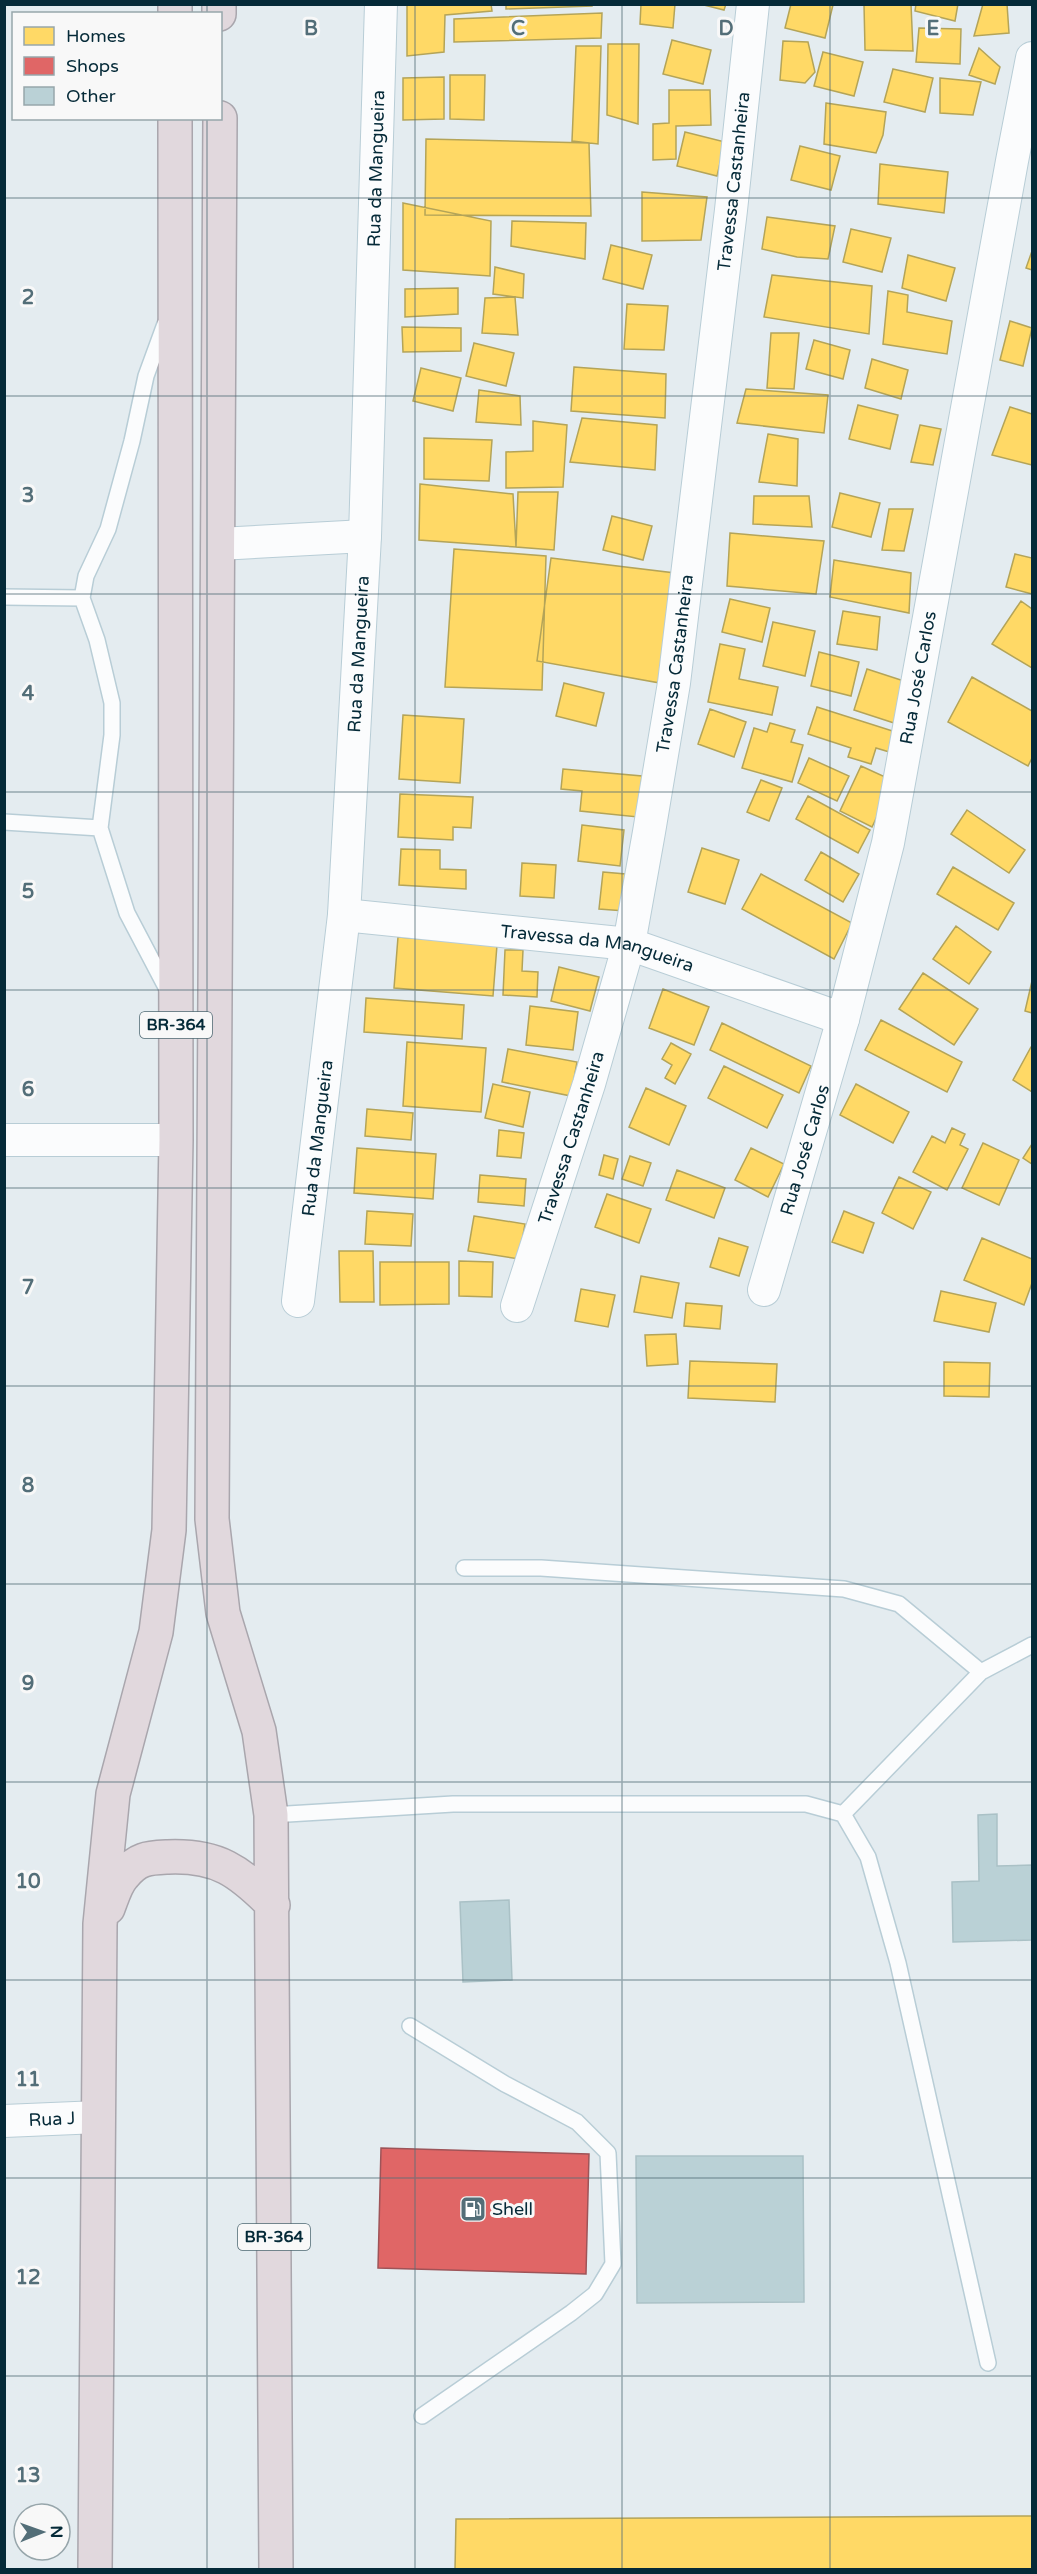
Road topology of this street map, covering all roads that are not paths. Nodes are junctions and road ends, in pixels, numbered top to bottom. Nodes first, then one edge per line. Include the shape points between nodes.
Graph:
1 (381, 4) edge
2 (753, 4) edge
3 (1032, 58) edge
4 (175, 120) edge
5 (220, 120) edge
6 (175, 297) junction
7 (365, 536) junction
8 (219, 544) junction
9 (4, 597) edge
10 (82, 598) junction
11 (4, 822) edge
12 (100, 828) junction
13 (344, 915) junction
14 (629, 944) junction
15 (176, 1007) junction
16 (843, 1019) junction
17 (4, 1140) edge
18 (176, 1140) junction
19 (764, 1290) dead end
20 (298, 1301) dead end
21 (518, 1306) dead end
22 (464, 1568) dead end
23 (1032, 1645) edge
24 (981, 1672) junction
25 (843, 1814) junction
26 (271, 1815) junction
27 (273, 1905) junction
28 (100, 1924) junction
29 (410, 2026) dead end
30 (99, 2117) junction
31 (4, 2121) edge
32 (988, 2363) dead end
33 (422, 2416) dead end
34 (95, 2570) edge
35 (276, 2570) edge

1 - 7 street, Rua da Mangueira
2 - 14 street, Travessa Castanheira via 674,683
3 - 16 street, Rua José Carlos via 888,843
4 - 6 highway, BR-364
5 - 8 highway, BR-364
6 - 10 lane via 146,376 108,529 86,576
6 - 15 highway, BR-364
7 - 8 street
7 - 13 street, Rua da Mangueira
8 - 26 highway, BR-364 via 212,1519 223,1613 259,1731
9 - 10 lane
10 - 12 lane via 112,703 112,735
11 - 12 lane
12 - 15 lane via 127,913
13 - 14 street, Travessa da Mangueira
13 - 20 street, Rua da Mangueira
14 - 16 street, Travessa da Mangueira
14 - 21 street, Travessa Castanheira
15 - 18 highway, BR-364
16 - 19 street, Rua José Carlos
17 - 18 street
18 - 28 highway, BR-364 via 169,1530 156,1632 113,1794
22 - 24 lane via 541,1568 844,1589 899,1604
23 - 24 lane
24 - 25 lane
25 - 26 lane via 806,1804 504,1803
25 - 32 lane via 868,1857 898,1963
26 - 27 highway, BR-364
27 - 28 highway via 236,1872 214,1862 193,1856 144,1858 122,1876
27 - 35 highway, BR-364
28 - 30 highway, BR-364
29 - 33 lane via 577,2122 608,2153 613,2264 595,2294 572,2313
30 - 31 street, Rua J
30 - 34 highway, BR-364

